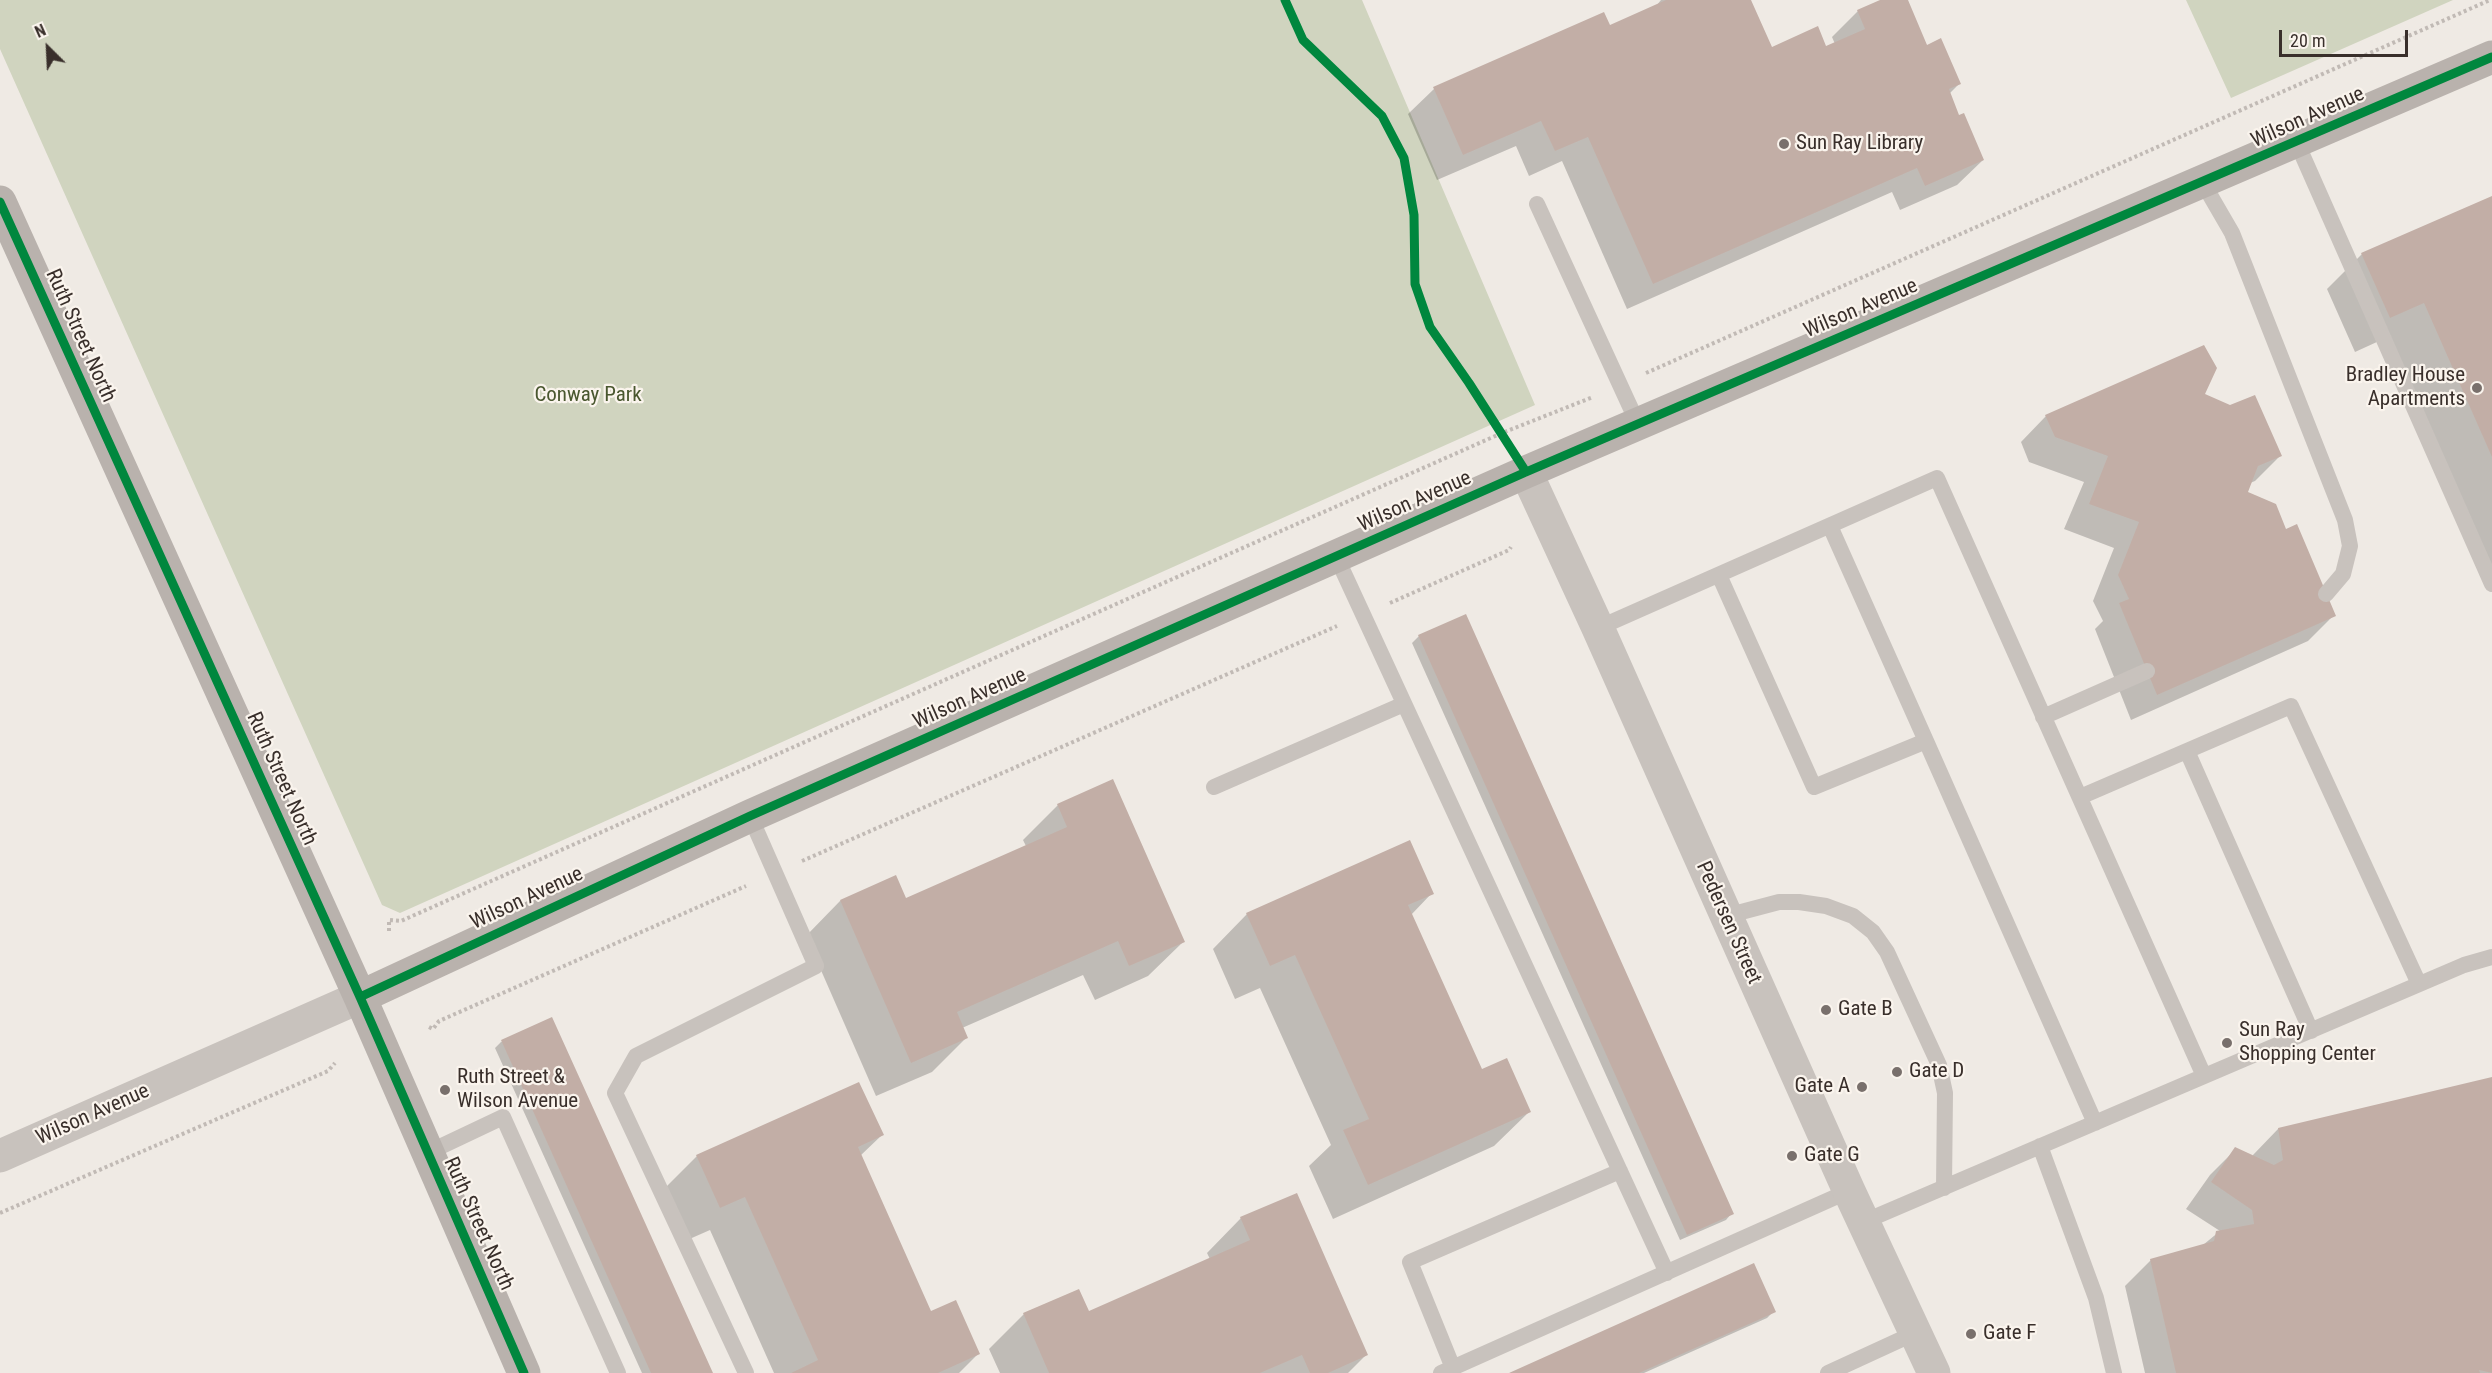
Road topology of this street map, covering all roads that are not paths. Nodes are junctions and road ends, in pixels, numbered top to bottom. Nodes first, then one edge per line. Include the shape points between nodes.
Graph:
1 (2492, 57) edge
2 (2297, 143) junction
3 (2203, 183) junction
4 (0, 202) edge
5 (1537, 204) dead end
6 (1638, 424) junction
7 (1526, 472) junction
8 (1830, 526) junction
9 (1336, 556) junction
10 (1719, 575) junction
11 (2492, 584) edge
12 (2326, 594) dead end
13 (1598, 628) junction
14 (2147, 671) dead end
15 (1404, 704) junction
16 (2043, 717) junction
17 (1926, 741) junction
18 (2187, 751) junction
19 (1214, 787) dead end
20 (2080, 797) junction
21 (750, 816) junction
22 (1726, 916) junction
23 (2492, 957) edge
24 (2419, 984) junction
25 (360, 997) junction
26 (2311, 1031) junction
27 (2204, 1076) junction
28 (2095, 1123) junction
29 (2040, 1146) junction
30 (427, 1153) junction
31 (0, 1156) edge
32 (1620, 1171) junction
33 (1944, 1188) junction
34 (1849, 1191) junction
35 (1863, 1222) junction
36 (1667, 1273) junction
37 (1915, 1333) junction
38 (1447, 1370) edge
39 (524, 1373) edge
40 (618, 1373) edge
41 (746, 1373) edge
42 (1828, 1373) edge
43 (1934, 1373) edge
44 (2114, 1373) edge

1 - 2 street, Wilson Avenue
2 - 3 street, Wilson Avenue
2 - 11 lane
3 - 6 street, Wilson Avenue
3 - 12 lane via 2232,233 2345,520 2350,546 2343,574
4 - 25 street, Ruth Street North
5 - 6 lane
6 - 7 street, Wilson Avenue
7 - 9 street, Wilson Avenue
7 - 13 street, Pedersen Street
8 - 10 lane
8 - 16 lane via 1936,478
8 - 17 lane
9 - 15 lane
9 - 21 street, Wilson Avenue
10 - 13 lane
10 - 17 lane via 1814,787
13 - 22 street, Pedersen Street
14 - 16 lane
15 - 19 lane
15 - 32 lane
16 - 20 lane
17 - 28 lane
18 - 20 lane
18 - 24 lane via 2291,706
18 - 26 lane
20 - 27 lane
21 - 25 street, Wilson Avenue
21 - 41 lane via 816,966 636,1056 615,1093
22 - 33 lane via 1779,902 1799,902 1853,916 1873,932 1887,952 1939,1065 1945,1093
22 - 34 street, Pedersen Street
23 - 24 lane
24 - 26 lane
25 - 30 street, Ruth Street North
25 - 31 street, Wilson Avenue
26 - 27 lane
27 - 28 lane
28 - 29 lane
29 - 33 lane
29 - 44 lane via 2096,1298
30 - 39 street, Ruth Street North
30 - 40 lane via 503,1117
32 - 36 lane
32 - 38 lane via 1410,1262
33 - 35 lane
34 - 35 street, Pedersen Street
34 - 36 lane
35 - 37 street, Pedersen Street
36 - 38 lane
37 - 42 lane
37 - 43 street, Pedersen Street

